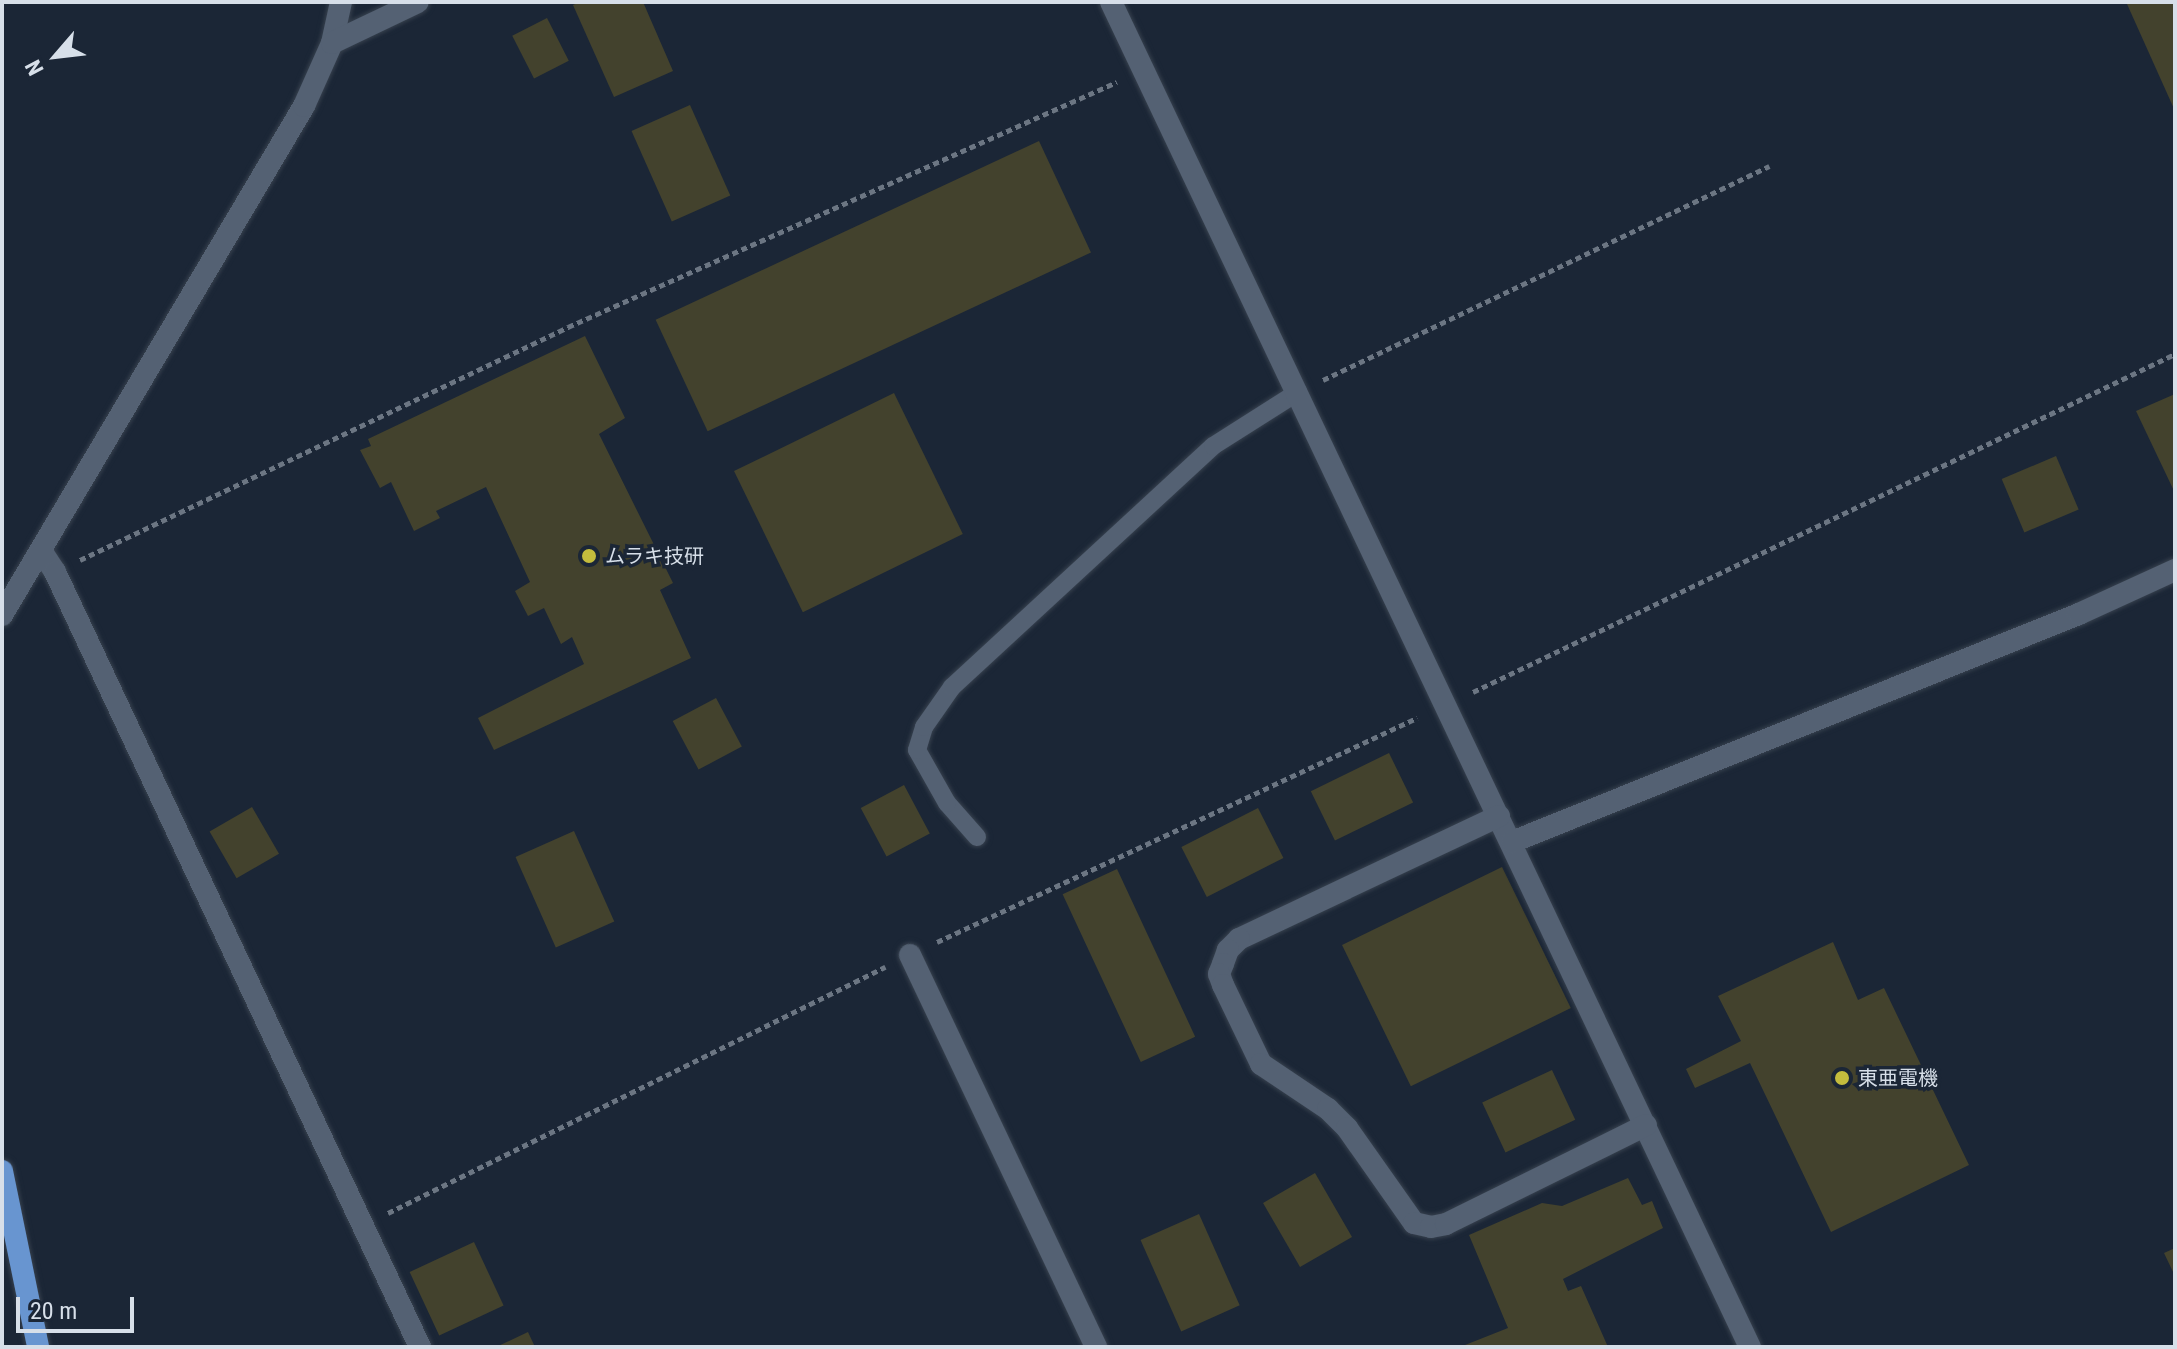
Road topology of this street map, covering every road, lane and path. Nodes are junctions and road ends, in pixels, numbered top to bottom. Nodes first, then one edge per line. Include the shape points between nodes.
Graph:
1 (341, 2) edge
2 (418, 2) edge
3 (1111, 2) edge
4 (332, 43) junction
5 (1144, 70) junction
6 (1769, 166) dead end
7 (2175, 354) edge
8 (1298, 392) junction
9 (42, 552) junction
10 (2175, 570) edge
11 (55, 572) junction
12 (2, 615) edge
13 (1445, 705) junction
14 (1499, 816) junction
15 (977, 837) dead end
16 (1512, 842) junction
17 (910, 955) junction
18 (1646, 1125) junction
19 (2, 1171) edge
20 (362, 1226) junction
21 (38, 1347) edge
22 (420, 1347) edge
23 (1096, 1347) edge
24 (1750, 1347) edge

1 - 4 street
2 - 4 street
3 - 5 street
4 - 9 street via 304,106
5 - 8 street
5 - 11 path via 568,327
6 - 8 path
7 - 13 path
8 - 13 street
8 - 15 lane via 1213,446 952,687 924,727 917,750 947,803
9 - 11 street
9 - 12 street
10 - 16 street via 2079,614
11 - 20 street
13 - 14 street
13 - 17 path
14 - 16 street
14 - 18 street via 1239,939 1228,950 1219,974 1223,985 1261,1064 1347,1128 1414,1223 1446,1224
16 - 18 street
17 - 20 path
17 - 23 street
18 - 24 street
19 - 21 highway
20 - 22 street

